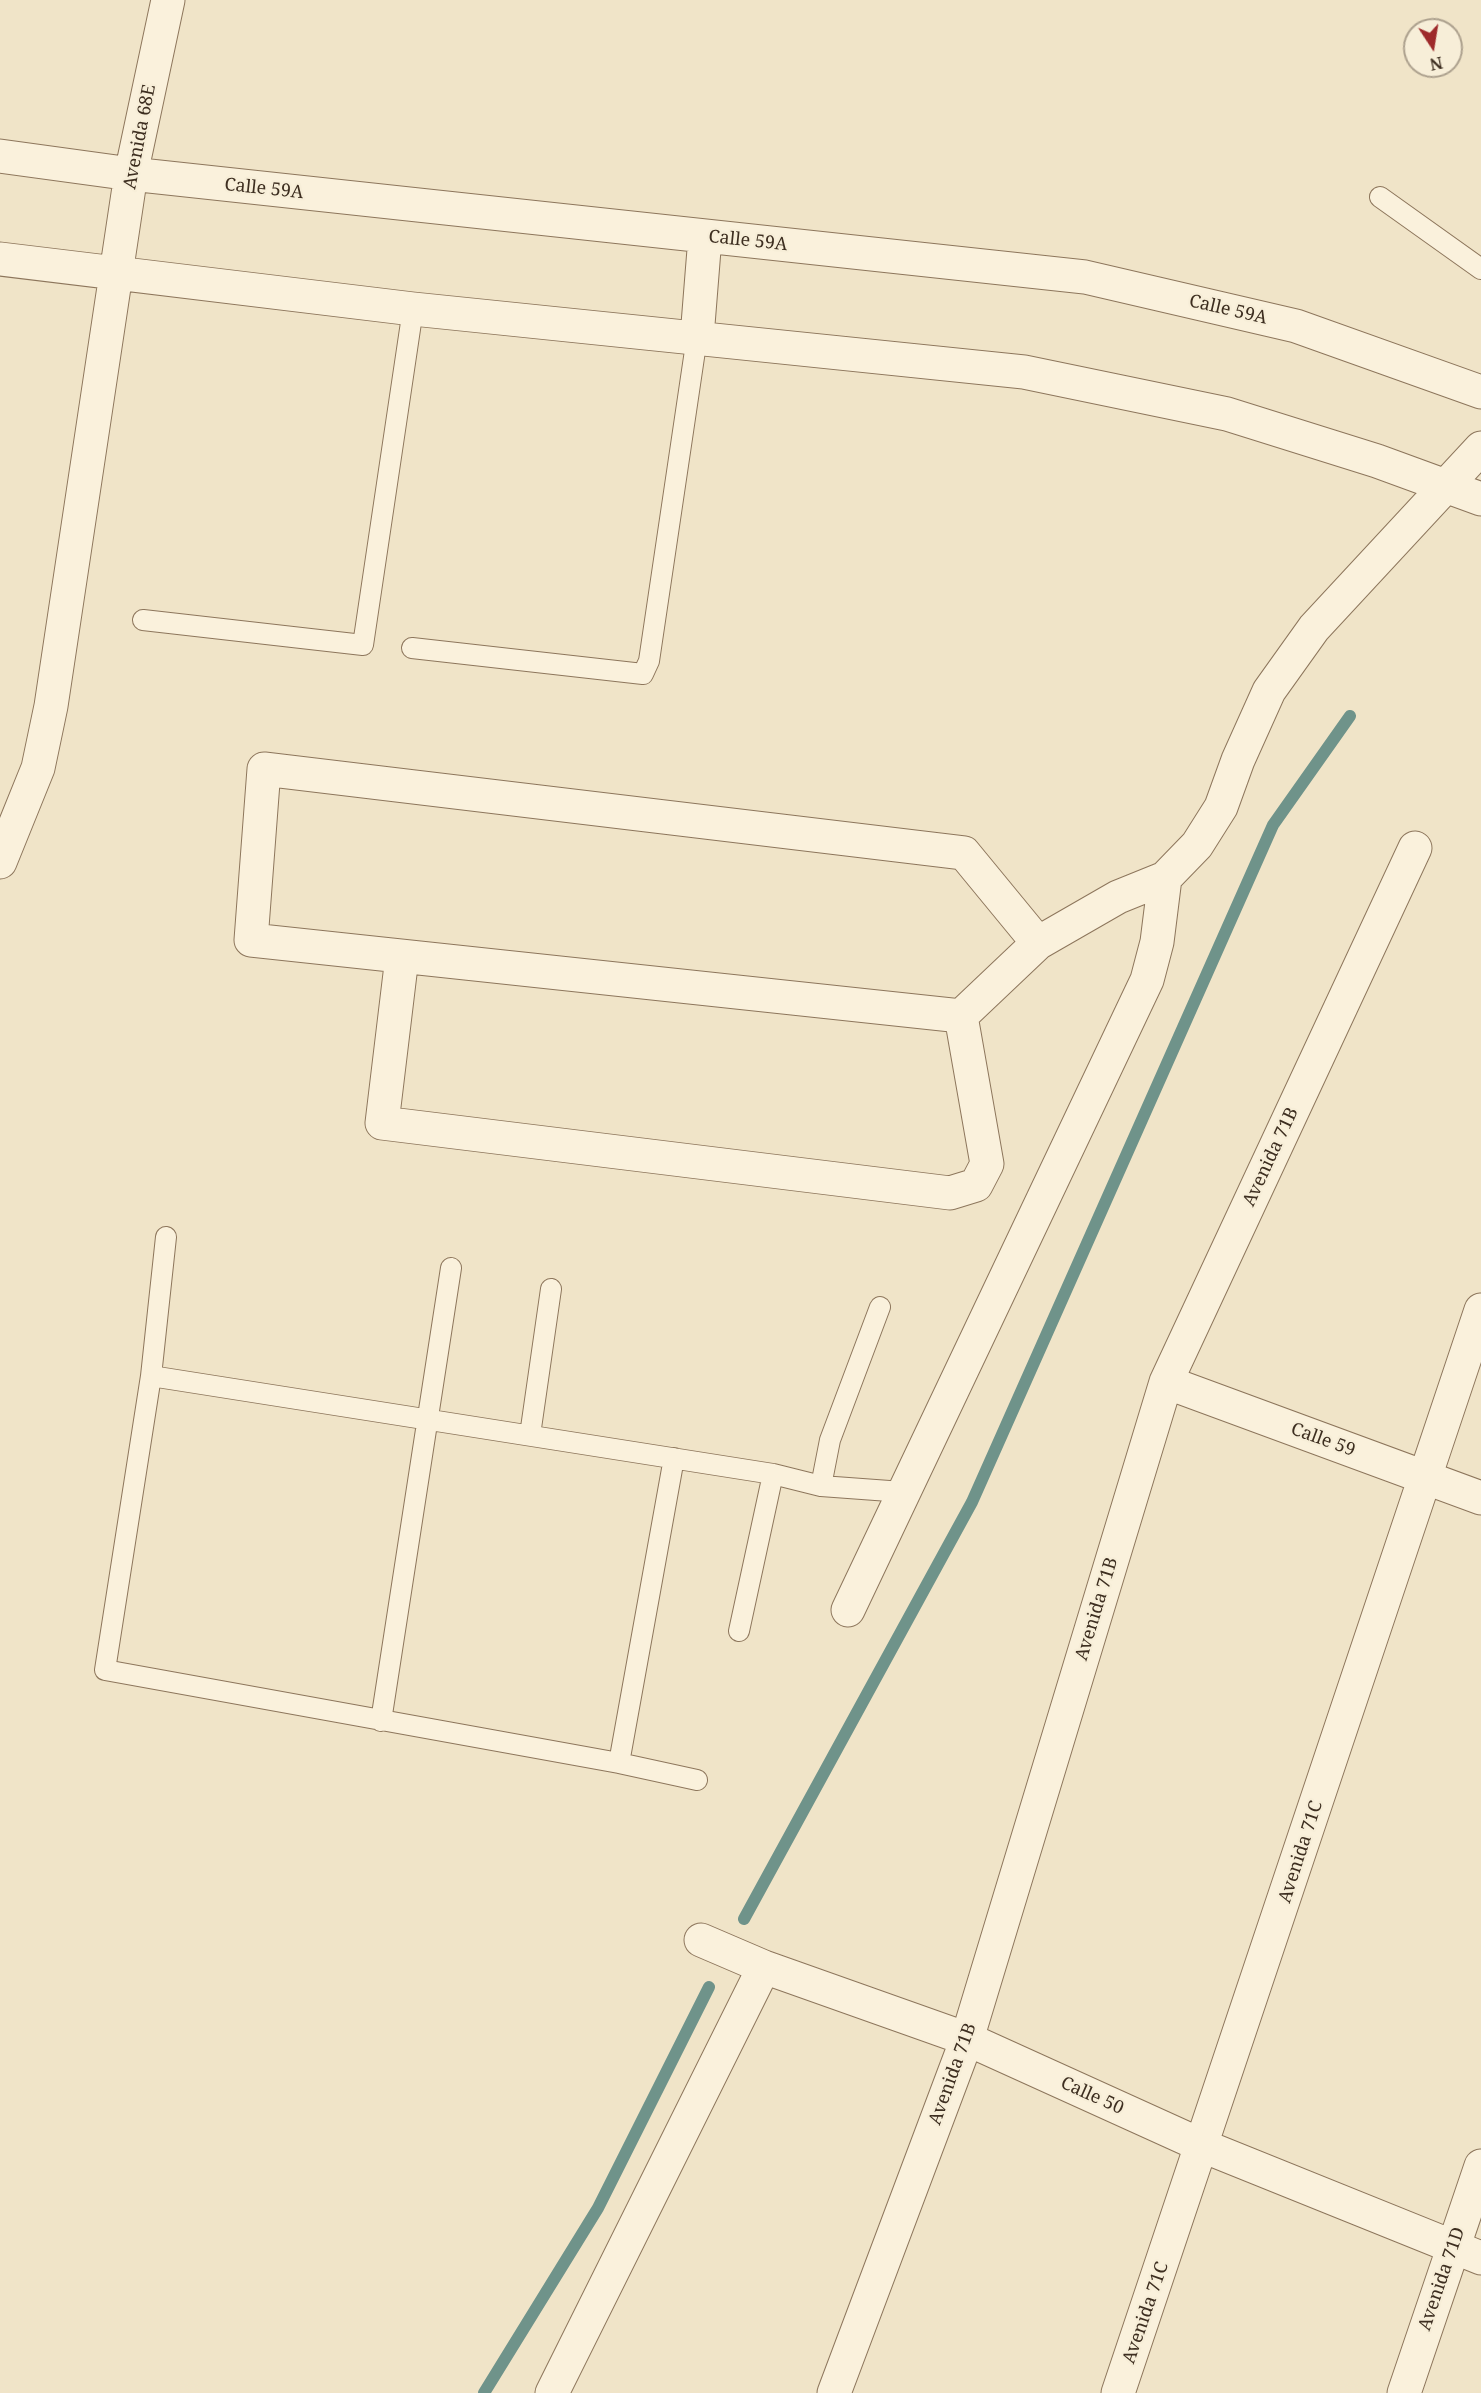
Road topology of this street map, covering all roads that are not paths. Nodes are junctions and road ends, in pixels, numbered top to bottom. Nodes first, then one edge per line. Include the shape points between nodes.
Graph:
1 (168, 0) edge
2 (0, 156) edge
3 (131, 174) junction
4 (1380, 197) dead end
5 (705, 237) junction
6 (1, 264) edge
7 (1481, 269) edge
8 (117, 274) junction
9 (413, 309) junction
10 (698, 337) junction
11 (1481, 393) edge
12 (1481, 448) edge
13 (1445, 486) junction
14 (1481, 499) edge
15 (143, 620) dead end
16 (412, 648) dead end
17 (1414, 848) dead end
18 (0, 862) edge
19 (1165, 878) junction
20 (1038, 943) junction
21 (402, 957) junction
22 (962, 1016) junction
23 (166, 1238) dead end
24 (452, 1268) dead end
25 (551, 1289) dead end
26 (880, 1307) dead end
27 (1481, 1310) edge
28 (151, 1376) junction
29 (1166, 1382) junction
30 (428, 1419) junction
31 (530, 1435) junction
32 (674, 1458) junction
33 (773, 1474) junction
34 (1426, 1477) junction
35 (821, 1486) junction
36 (903, 1492) junction
37 (1481, 1498) edge
38 (848, 1610) dead end
39 (739, 1631) dead end
40 (381, 1721) junction
41 (619, 1762) junction
42 (697, 1780) dead end
43 (701, 1940) dead end
44 (764, 1967) junction
45 (967, 2039) junction
46 (1203, 2146) junction
47 (1481, 2166) edge
48 (1467, 2252) edge
49 (552, 2393) edge
50 (834, 2393) edge
51 (1118, 2393) edge
52 (1404, 2393) edge

1 - 3 street, Avenida 68E
2 - 3 street, Calle 59A
3 - 5 street, Calle 59A
3 - 8 street, Avenida 68E
4 - 7 lane
5 - 10 street
5 - 11 street, Calle 59A via 1085,278 1296,326
6 - 8 street
8 - 9 street
8 - 18 street, Avenida 68E via 51,706 38,768
9 - 10 street
9 - 15 lane via 363,645
10 - 13 street via 1024,372 1227,414
10 - 16 lane via 649,661 643,674
12 - 13 street
13 - 14 street
13 - 19 street via 1314,628 1269,691 1221,807 1197,845
17 - 29 street, Avenida 71B
19 - 20 street via 1118,897
19 - 36 street via 1157,942 1147,980
20 - 21 street via 964,853 264,768 251,940
20 - 22 street
21 - 22 street
21 - 22 street via 382,1123 950,1192 976,1185 987,1164
23 - 28 lane
24 - 30 lane
25 - 31 lane
26 - 35 lane via 830,1440
27 - 34 street, Avenida 71C
28 - 30 lane
28 - 40 lane via 105,1670
29 - 34 street, Calle 59
29 - 45 street, Avenida 71B
30 - 31 lane
30 - 40 lane
31 - 32 lane
32 - 33 lane
32 - 41 lane
33 - 35 lane
33 - 39 lane
34 - 37 street, Calle 59
34 - 46 street, Avenida 71C
35 - 36 lane
36 - 38 street
40 - 41 lane
41 - 42 lane
43 - 44 street, Calle 50
44 - 45 street, Calle 50
44 - 49 street
45 - 46 street, Calle 50
45 - 50 street, Avenida 71B
46 - 48 street, Calle 50
46 - 51 street, Avenida 71C
47 - 48 street, Avenida 71D
48 - 52 street, Avenida 71D

